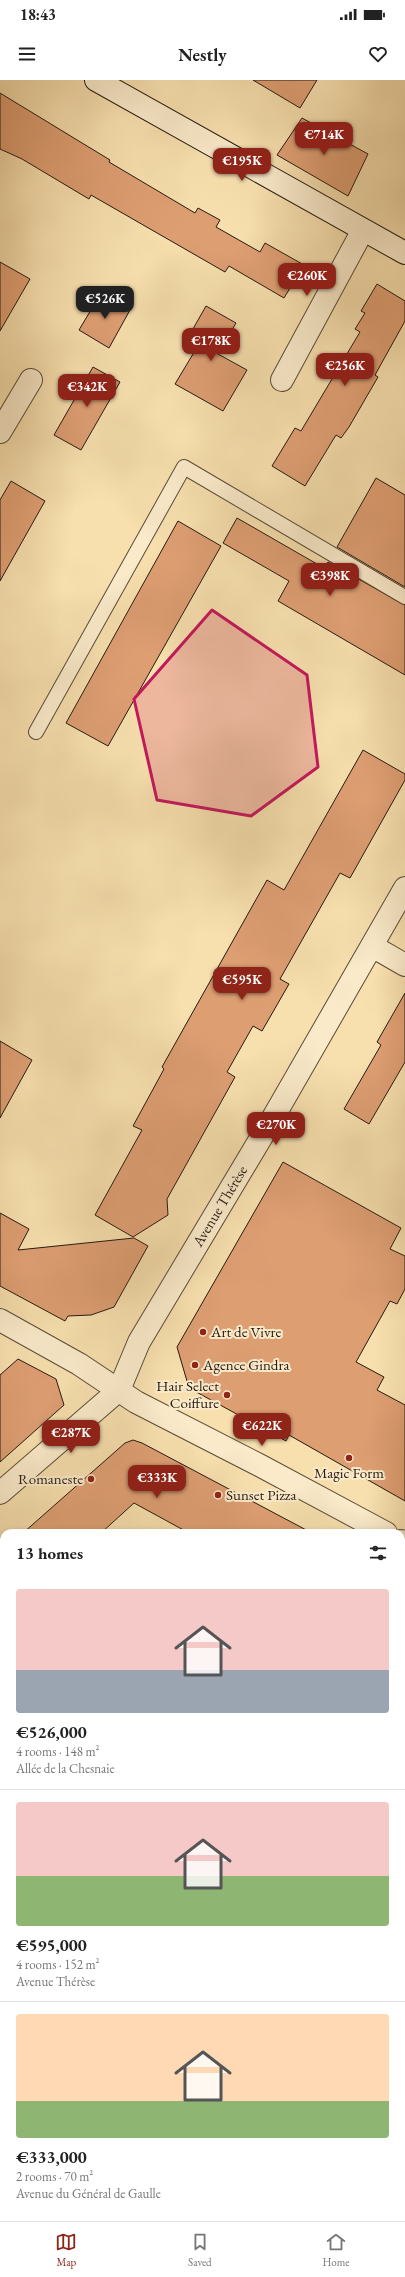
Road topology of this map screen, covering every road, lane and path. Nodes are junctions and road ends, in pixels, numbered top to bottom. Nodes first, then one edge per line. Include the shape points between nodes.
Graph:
1 (96, 80) edge
2 (363, 230) junction
3 (405, 253) edge
4 (31, 380) dead end
5 (282, 380) dead end
6 (0, 432) edge
7 (405, 597) edge
8 (36, 732) dead end
9 (405, 888) edge
10 (372, 946) junction
11 (405, 965) edge
12 (0, 1320) edge
13 (119, 1390) junction
14 (0, 1493) edge
15 (379, 1529) edge

1 - 2 street
2 - 3 street
2 - 5 street
4 - 6 street
7 - 8 lane via 184,467
9 - 10 street, Avenue Thérèse
10 - 11 street
10 - 13 street, Avenue Thérèse via 139,1342
12 - 13 street via 79,1364
13 - 14 street, Avenue Thérèse
13 - 15 street via 136,1402

